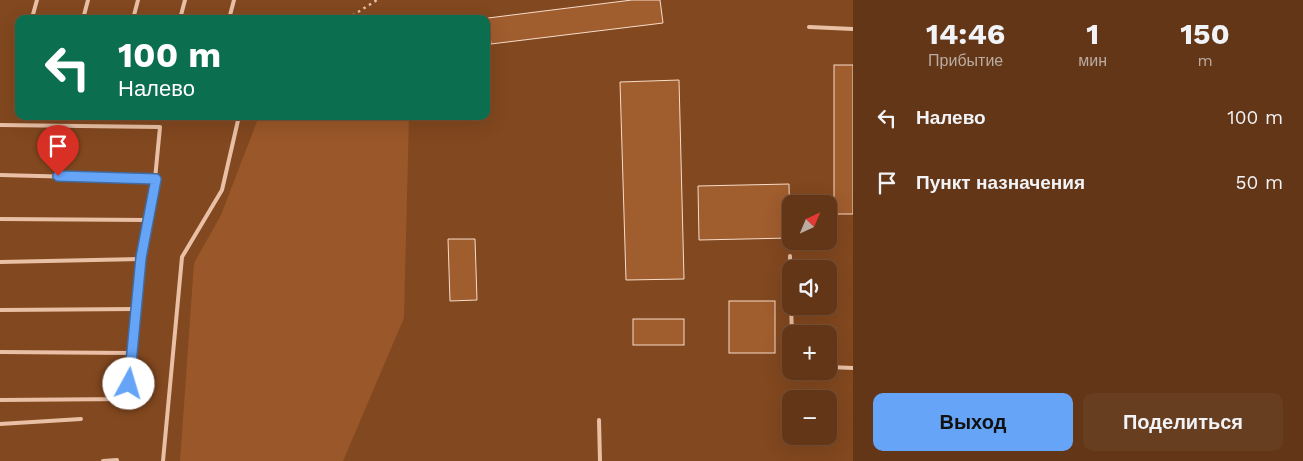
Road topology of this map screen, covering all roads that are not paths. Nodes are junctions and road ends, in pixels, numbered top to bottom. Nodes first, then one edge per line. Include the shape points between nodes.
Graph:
1 (37, 0) edge
2 (88, 0) edge
3 (138, 0) edge
4 (185, 0) edge
5 (234, 0) edge
6 (33, 15) edge
7 (84, 15) edge
8 (134, 15) edge
9 (181, 15) edge
10 (230, 15) edge
11 (809, 27) dead end
12 (853, 28) edge
13 (238, 120) edge
14 (0, 125) edge
15 (0, 175) edge
16 (156, 179) junction
17 (0, 218) edge
18 (148, 220) junction
19 (790, 256) dead end
20 (141, 258) junction
21 (790, 260) edge
22 (0, 262) edge
23 (136, 309) junction
24 (0, 310) edge
25 (0, 352) edge
26 (132, 353) junction
27 (837, 367) edge
28 (853, 368) edge
29 (0, 400) edge
30 (81, 419) dead end
31 (599, 420) dead end
32 (0, 424) edge
33 (117, 460) edge
34 (102, 461) edge
35 (163, 461) edge
36 (600, 461) edge

1 - 6 lane
2 - 7 lane
3 - 8 lane
4 - 9 lane
5 - 10 lane
11 - 12 lane
13 - 35 lane via 222,190 182,257
14 - 16 lane via 160,127
15 - 16 lane
16 - 18 lane
17 - 18 lane
18 - 20 lane
19 - 21 lane
20 - 22 lane
20 - 23 lane
23 - 24 lane
23 - 26 lane
25 - 26 lane
26 - 29 lane via 128,399
27 - 28 lane
30 - 32 lane
31 - 36 lane
33 - 34 lane

